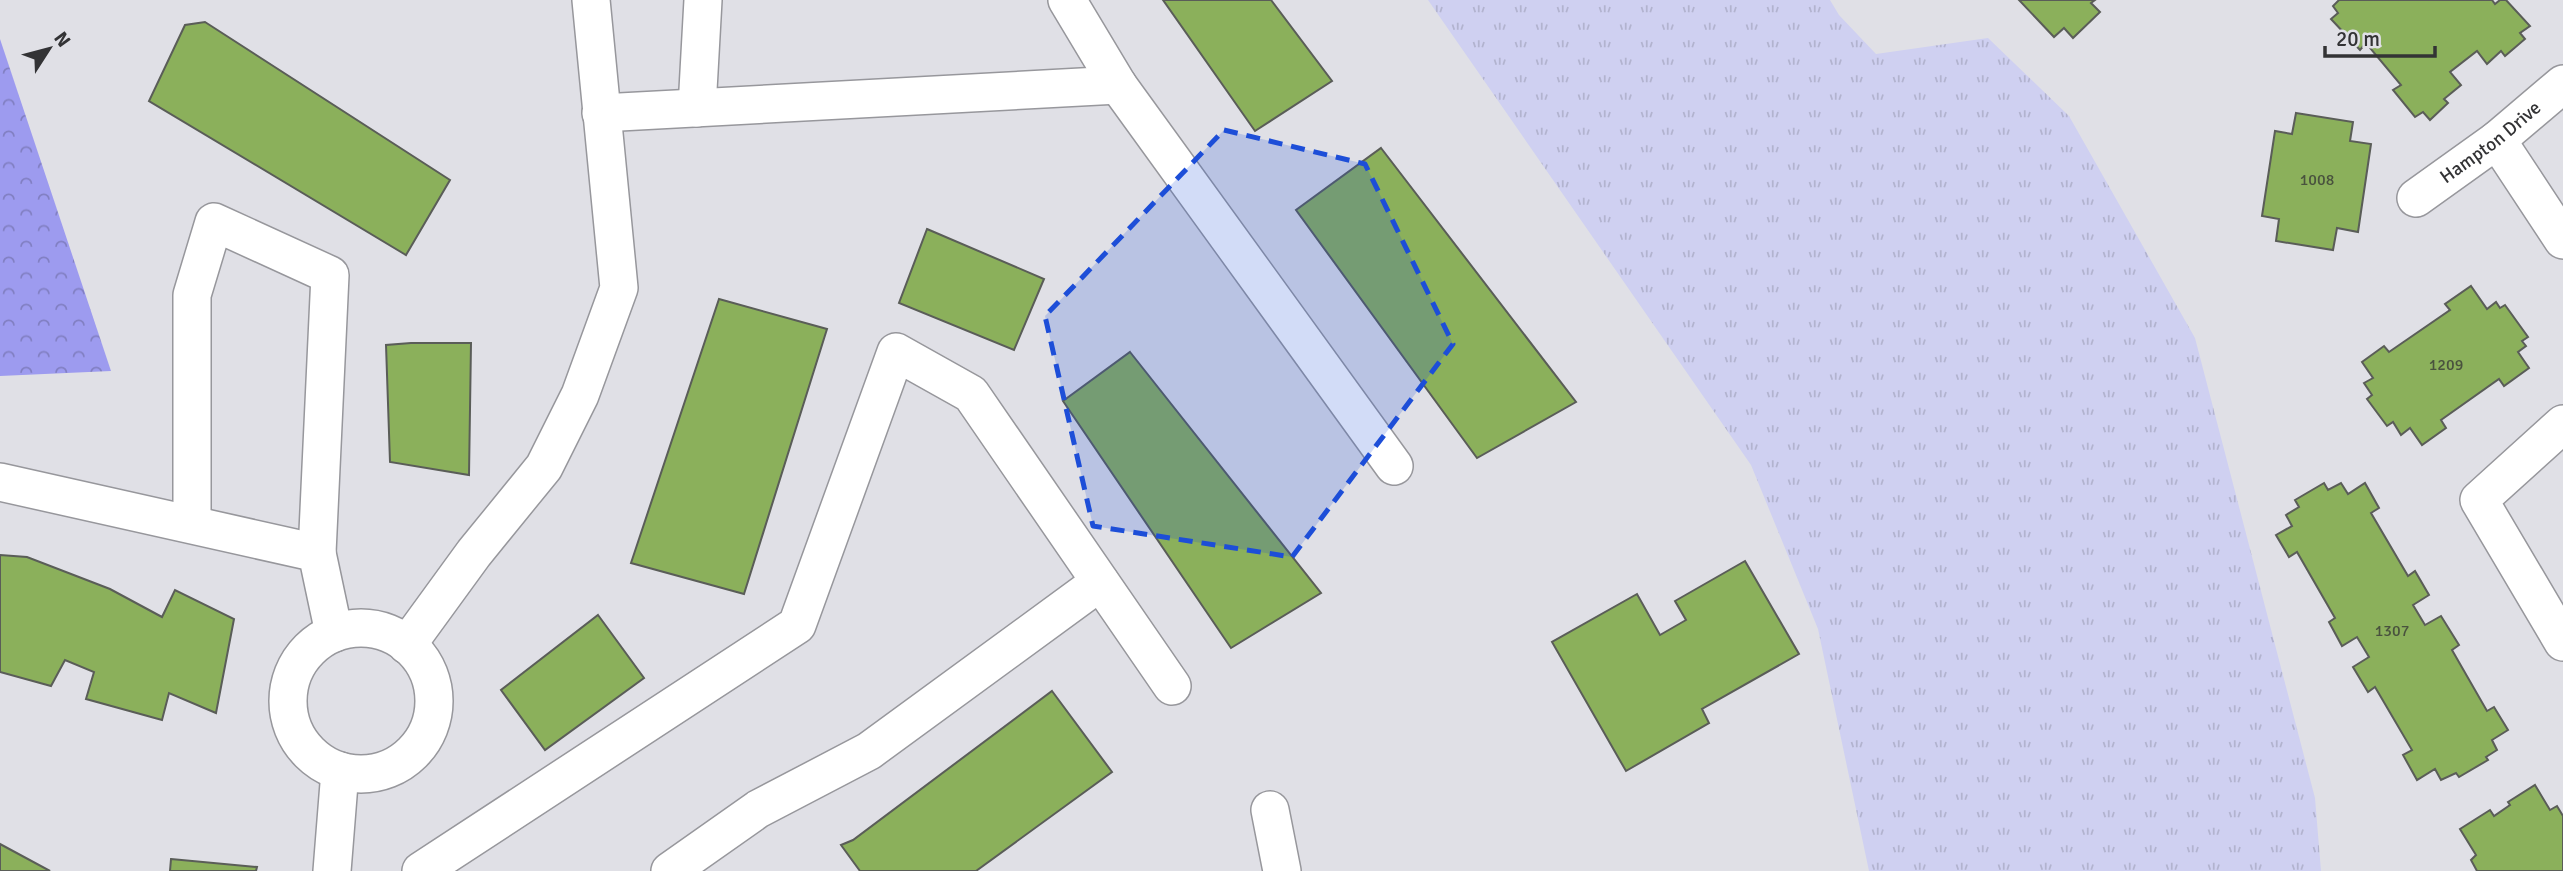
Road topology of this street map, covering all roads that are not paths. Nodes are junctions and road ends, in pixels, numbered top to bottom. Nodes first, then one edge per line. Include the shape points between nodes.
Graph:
1 (591, 0) edge
2 (703, 0) edge
3 (1066, 0) edge
4 (2563, 84) edge
5 (1118, 85) junction
6 (697, 108) junction
7 (601, 113) junction
8 (2497, 141) junction
9 (2416, 198) dead end
10 (2563, 240) edge
11 (2563, 424) edge
12 (1394, 466) dead end
13 (0, 482) edge
14 (192, 524) junction
15 (317, 554) junction
16 (1100, 582) junction
17 (334, 633) junction
18 (2563, 642) edge
19 (407, 645) junction
20 (1172, 686) dead end
21 (340, 771) junction
22 (1270, 810) dead end
23 (332, 871) edge
24 (421, 871) edge
25 (670, 871) edge
26 (1282, 871) edge

1 - 7 street
2 - 6 street
3 - 5 street
4 - 8 street, Hampton Drive
5 - 6 street
5 - 12 street
6 - 7 street
7 - 19 street via 619,288 580,395 544,467
8 - 9 street, Hampton Drive
8 - 10 street
11 - 18 street via 2479,500
13 - 14 street
14 - 15 street
14 - 15 street via 192,295 214,222 330,275
15 - 17 street
16 - 20 street
16 - 24 street via 971,394 896,352 797,625
16 - 25 street via 869,751 758,809
17 - 19 street via 372,629
17 - 21 street via 303,657 288,694 295,733 306,750
19 - 21 street via 431,682 430,726 404,761 384,771
21 - 23 street
22 - 26 street

